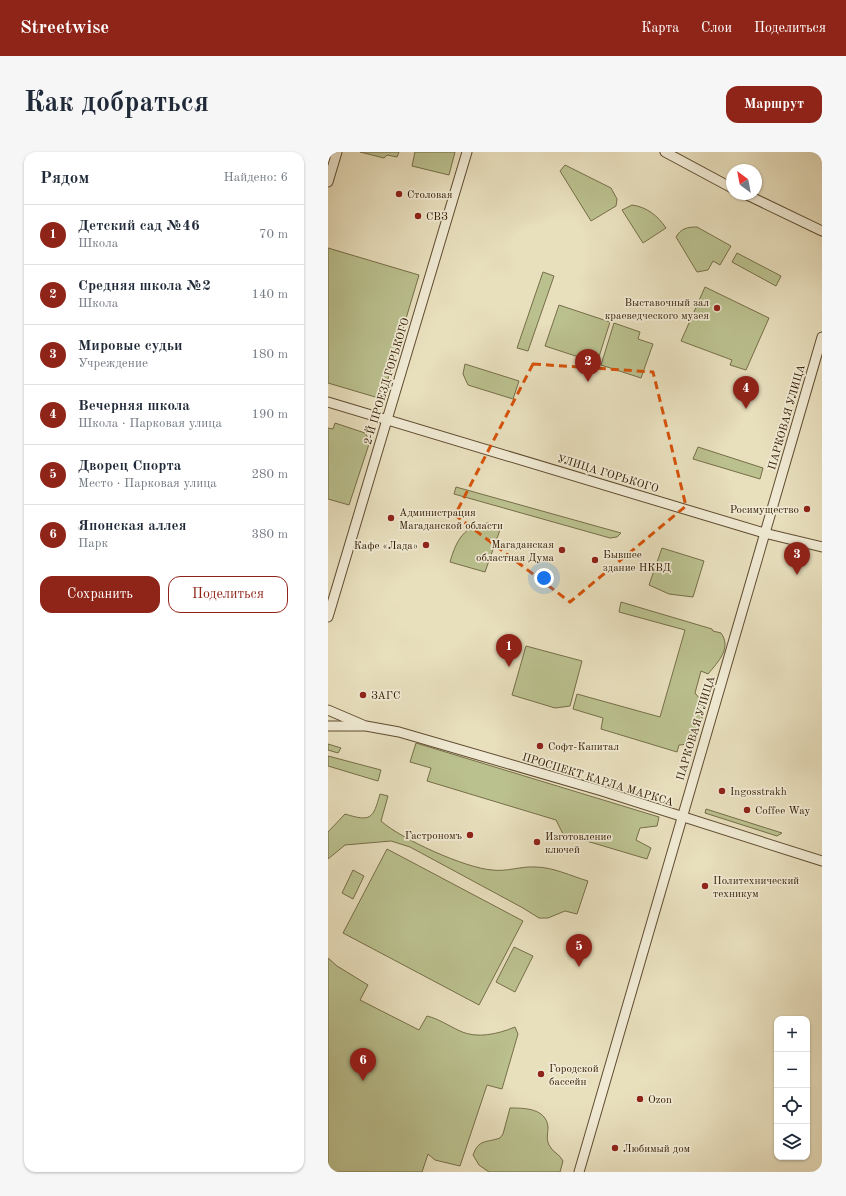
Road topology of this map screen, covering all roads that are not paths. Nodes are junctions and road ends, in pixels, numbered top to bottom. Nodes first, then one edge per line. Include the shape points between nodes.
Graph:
1 (337, 152) edge
2 (467, 152) edge
3 (665, 152) edge
4 (328, 182) edge
5 (726, 185) edge
6 (757, 200) edge
7 (822, 231) edge
8 (822, 338) edge
9 (328, 402) edge
10 (388, 419) junction
11 (764, 533) junction
12 (822, 547) edge
13 (328, 617) edge
14 (328, 710) edge
15 (328, 726) edge
16 (366, 726) junction
17 (682, 817) junction
18 (822, 861) edge
19 (579, 1172) edge

1 - 4 street
2 - 10 street, 2-Й ПРОЕЗД ГОРЬКОГО
3 - 5 street
6 - 7 street
8 - 11 street, ПАРКОВАЯ УЛИЦА
9 - 10 street, УЛИЦА ГОРЬКОГО
10 - 11 street, УЛИЦА ГОРЬКОГО
10 - 13 street, 2-Й ПРОЕЗД ГОРЬКОГО
11 - 12 street, УЛИЦА ГОРЬКОГО
11 - 17 street, ПАРКОВАЯ УЛИЦА
14 - 16 street, ПРОСПЕКТ КАРЛА МАРКСА
15 - 16 street, ПРОСПЕКТ КАРЛА МАРКСА
16 - 17 street, ПРОСПЕКТ КАРЛА МАРКСА via 406,734
17 - 18 street, ПРОСПЕКТ КАРЛА МАРКСА
17 - 19 street, ПАРКОВАЯ УЛИЦА

